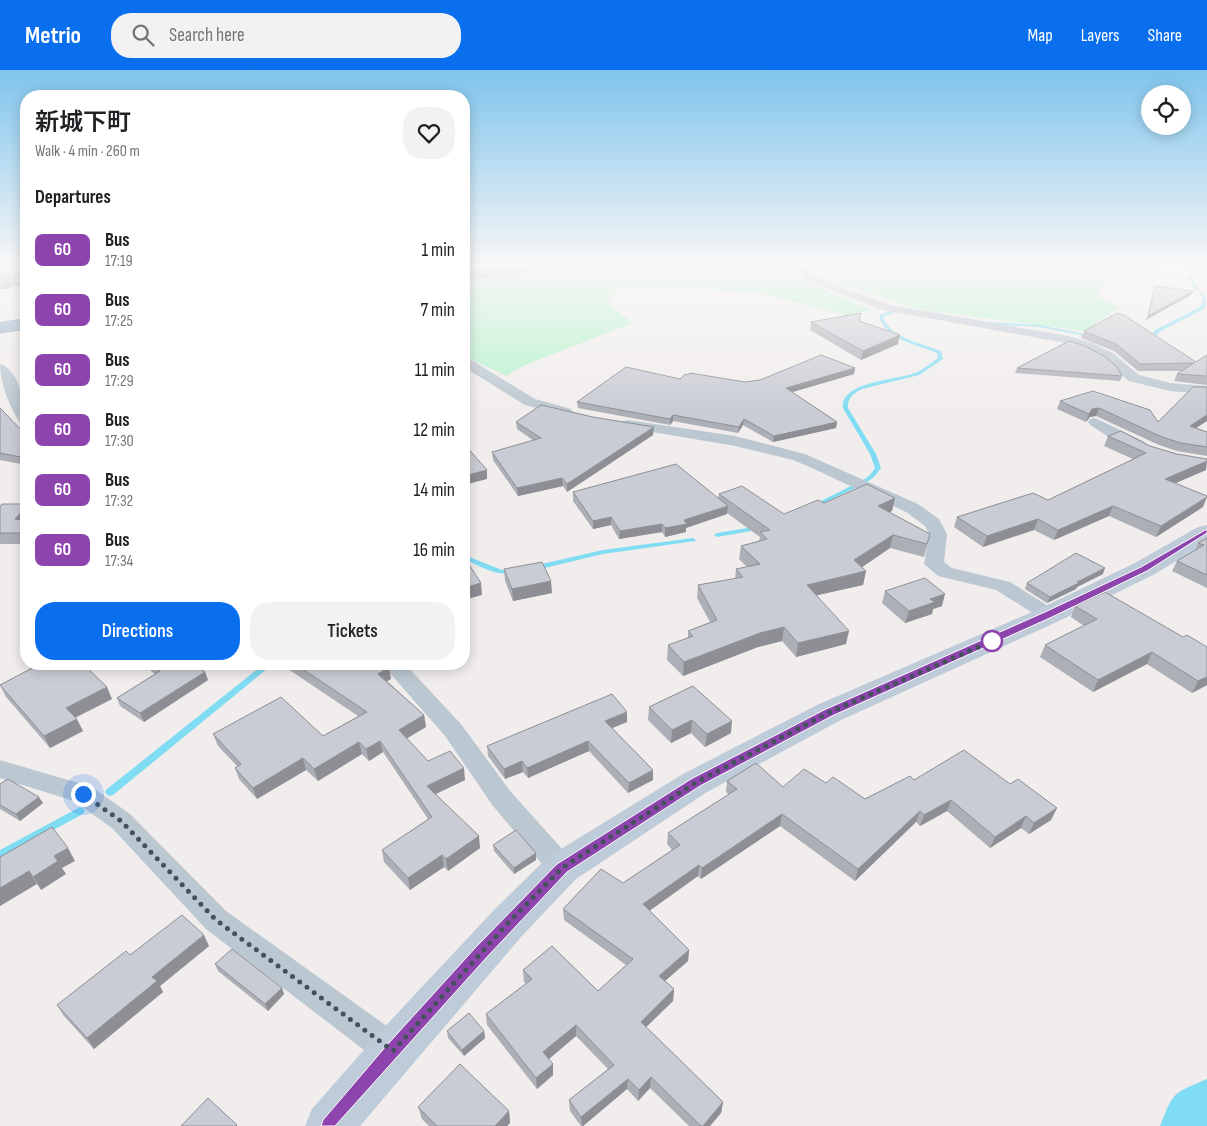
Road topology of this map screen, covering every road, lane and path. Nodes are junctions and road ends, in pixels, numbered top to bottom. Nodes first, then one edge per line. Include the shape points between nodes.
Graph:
1 (917, 313) edge
2 (20, 325) edge
3 (0, 328) edge
4 (20, 335) edge
5 (0, 338) edge
6 (470, 365) edge
7 (0, 368) edge
8 (1207, 390) edge
9 (20, 409) edge
10 (584, 416) edge
11 (608, 421) edge
12 (1095, 422) dead end
13 (1156, 451) edge
14 (1207, 532) edge
15 (1049, 615) junction
16 (398, 670) edge
17 (0, 769) edge
18 (562, 868) junction
19 (393, 1051) junction
20 (329, 1126) edge

1 - 8 street via 1068,340 1108,356 1134,378
2 - 3 highway
4 - 5 highway
6 - 10 street via 530,402
7 - 9 street via 10,380
11 - 15 street via 735,441 799,457 820,466 912,508 933,523 938,534 934,564 945,572 1003,586
12 - 13 street
14 - 15 main road via 1144,569
15 - 18 main road via 828,713 695,783
16 - 18 street via 453,730 502,799
17 - 19 street via 83,794 121,821 216,920
18 - 19 main road
19 - 20 main road

